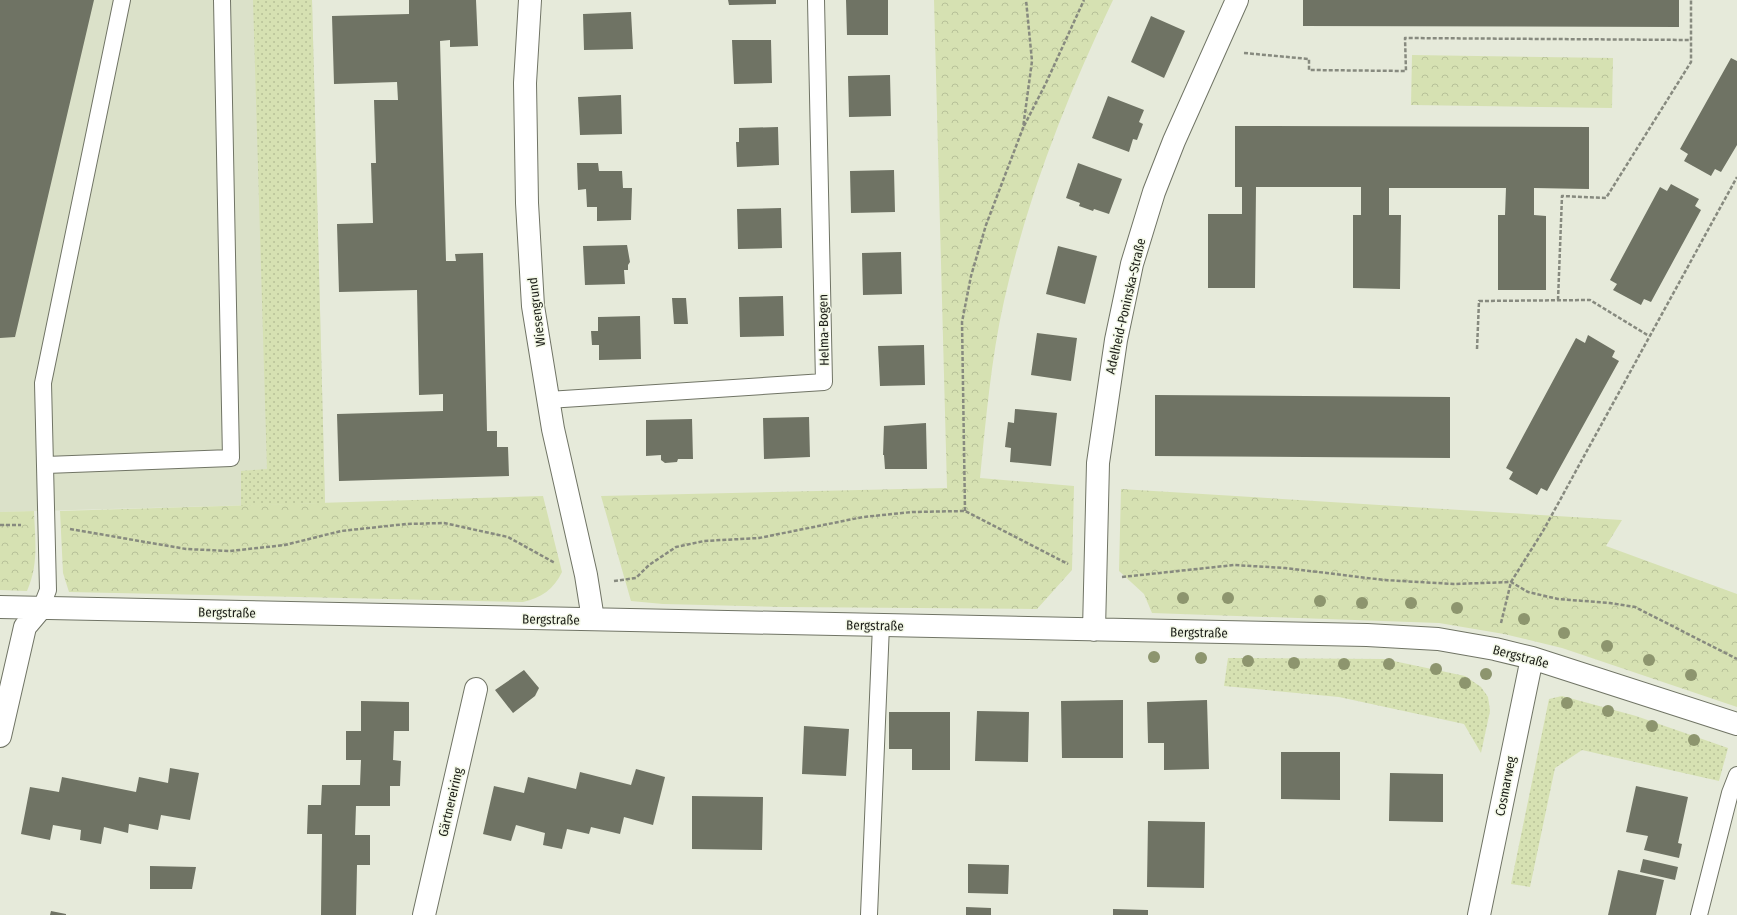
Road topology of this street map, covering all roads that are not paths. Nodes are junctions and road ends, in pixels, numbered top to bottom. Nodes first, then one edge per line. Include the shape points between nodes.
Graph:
1 (122, 0) edge
2 (222, 0) edge
3 (530, 0) edge
4 (816, 0) edge
5 (1237, 0) edge
6 (548, 400) junction
7 (46, 465) junction
8 (0, 607) edge
9 (41, 608) junction
10 (593, 620) junction
11 (881, 625) junction
12 (1094, 630) junction
13 (1532, 658) junction
14 (476, 689) dead end
15 (1737, 724) edge
16 (0, 736) edge
17 (1737, 775) edge
18 (424, 915) edge
19 (869, 915) edge
20 (1479, 915) edge
21 (1699, 915) edge

1 - 7 lane via 43,383
2 - 7 lane via 231,458
3 - 6 street, Wiesengrund via 525,83 527,203 533,306
4 - 6 lane, Helma-Bogen via 824,382
5 - 12 street, Adelheid-Poninska-Straße via 1174,141 1154,192 1132,264 1116,340 1098,464
6 - 10 street, Wiesengrund
7 - 9 lane via 48,590
8 - 9 street, Bergstraße
9 - 10 street, Bergstraße
9 - 16 street via 25,627
10 - 11 street, Bergstraße
11 - 12 street, Bergstraße
11 - 19 lane
12 - 13 street, Bergstraße via 1367,635 1438,639
13 - 15 street, Bergstraße
13 - 20 street, Cosmarweg
14 - 18 street, Gärtnereiring
17 - 21 lane via 1730,793

